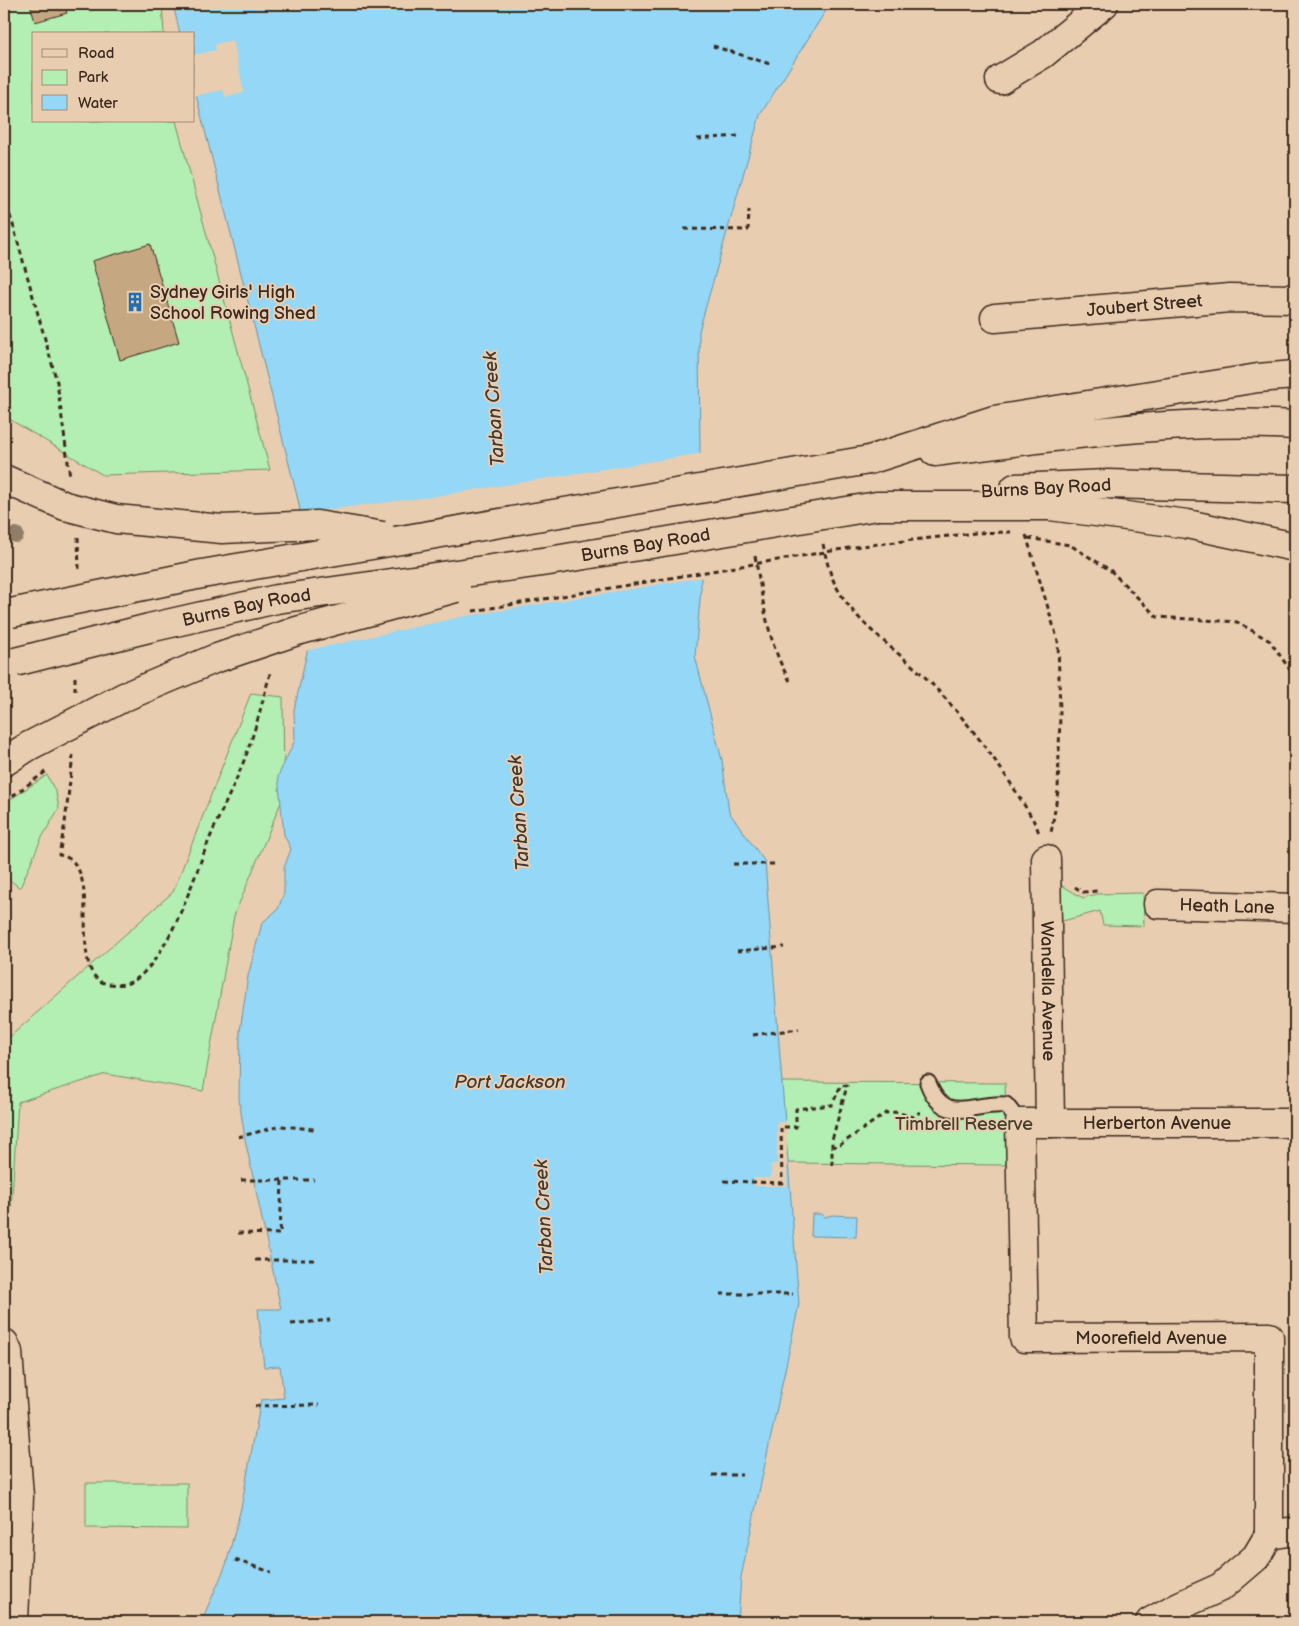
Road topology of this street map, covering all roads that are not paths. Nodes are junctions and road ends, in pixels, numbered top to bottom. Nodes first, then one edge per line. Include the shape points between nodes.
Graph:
1 (1104, 4) edge
2 (1000, 80) dead end
3 (1295, 298) edge
4 (995, 318) dead end
5 (1295, 375) edge
6 (1295, 425) edge
7 (869, 460) junction
8 (4, 478) edge
9 (1295, 489) edge
10 (877, 506) junction
11 (402, 539) junction
12 (1295, 547) edge
13 (549, 561) junction
14 (7, 614) edge
15 (9, 664) edge
16 (4, 762) edge
17 (1046, 859) road end
18 (1158, 904) dead end
19 (1295, 908) edge
20 (928, 1083) dead end
21 (1020, 1123) junction
22 (1050, 1123) junction
23 (1295, 1123) edge
24 (4, 1342) edge
25 (1282, 1533) edge
26 (14, 1622) edge
27 (1150, 1622) edge

1 - 2 main road via 1043,54
3 - 4 main road, Joubert Street via 1230,298
5 - 7 main road via 1258,378 994,420
6 - 7 main road via 1083,433
7 - 11 main road, bridge
8 - 11 main road, bridge via 66,506 116,519 222,529 318,525
9 - 10 main road, Burns Bay Road via 1107,484 993,490
10 - 12 main road via 1050,506 1187,524
10 - 13 main road, Burns Bay Road, bridge
11 - 14 main road, bridge via 202,574
13 - 15 main road, Burns Bay Road, bridge via 278,599
13 - 16 main road, bridge via 297,631 214,659 124,697
17 - 22 main road, Wandella Avenue
18 - 19 main road, Heath Lane
20 - 21 lane via 942,1105 964,1110 1006,1105
21 - 22 main road, Herberton Avenue
21 - 25 main road, Moorefield Avenue via 1024,1338 1269,1338
22 - 23 main road, Herberton Avenue
24 - 26 main road via 8,1352 19,1496
25 - 27 main road via 1220,1588

